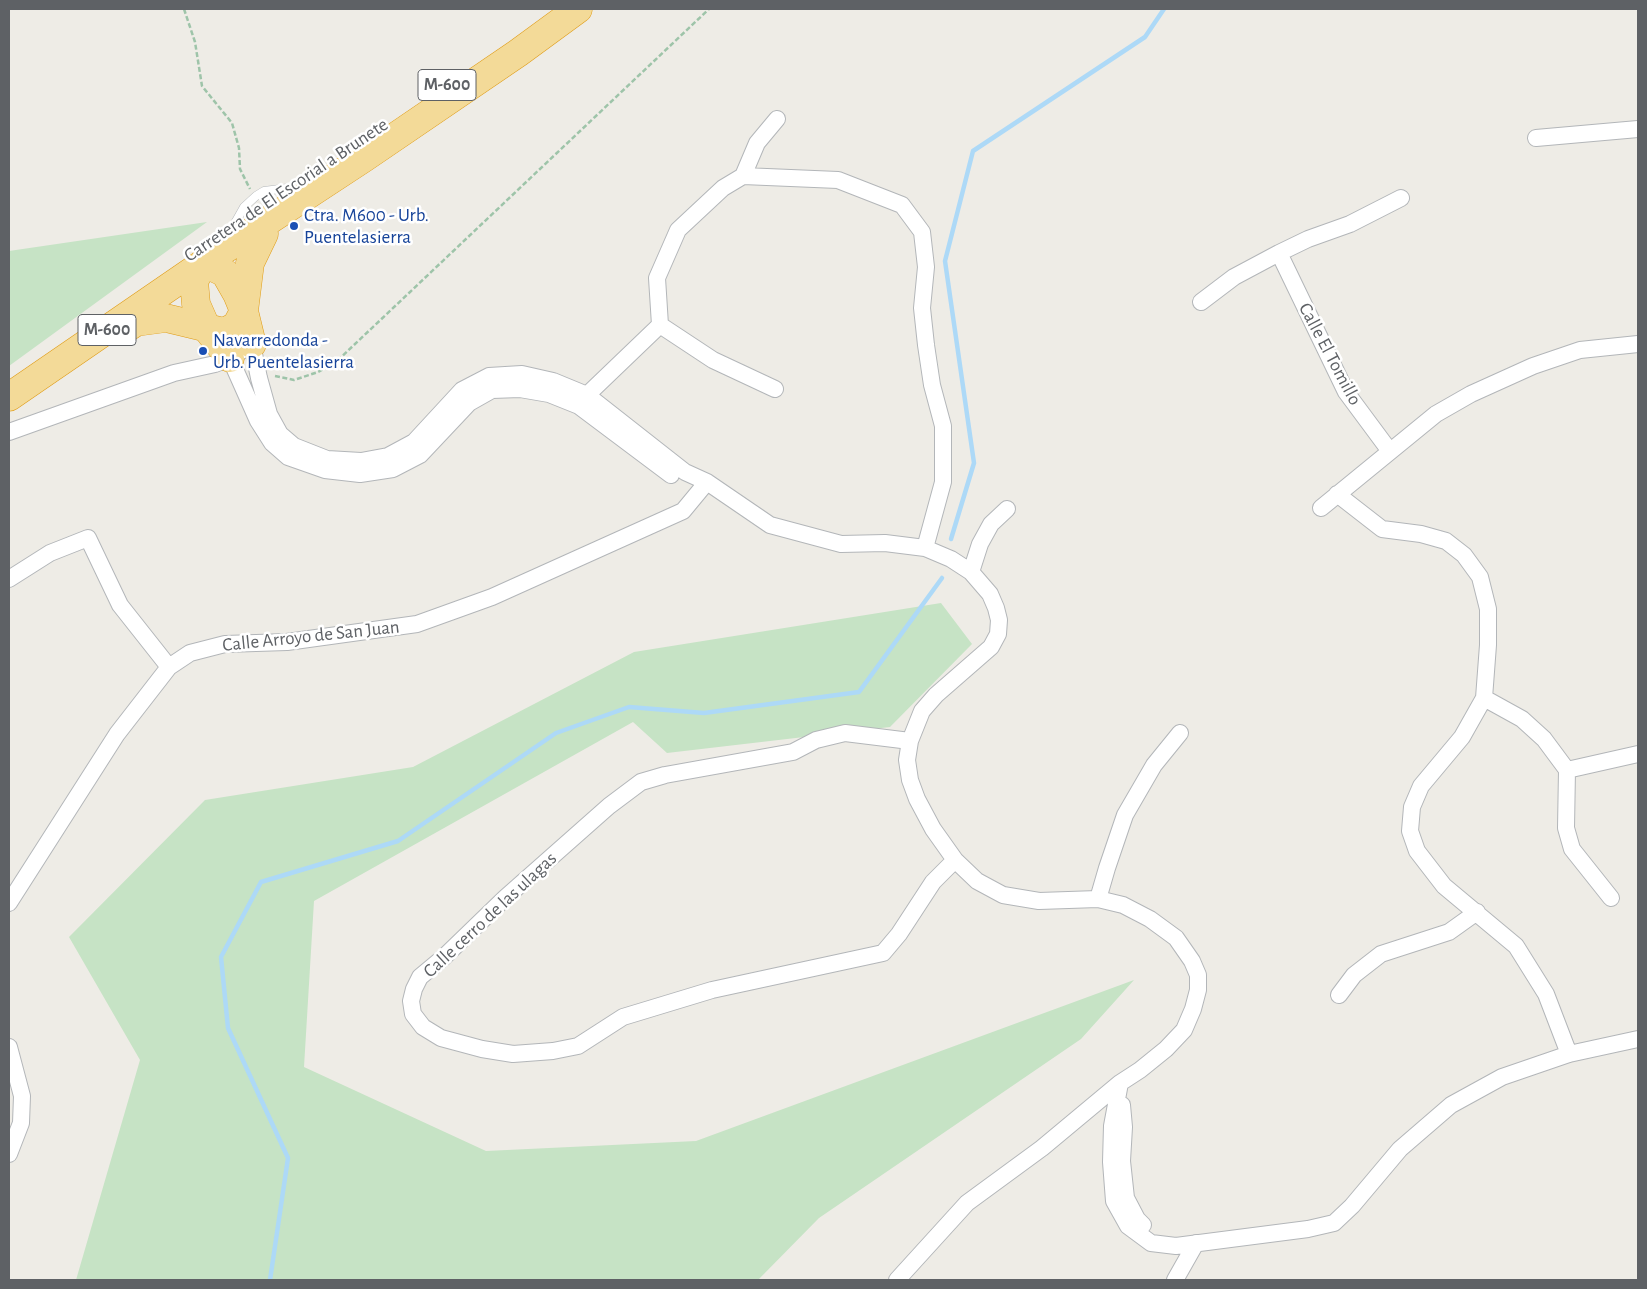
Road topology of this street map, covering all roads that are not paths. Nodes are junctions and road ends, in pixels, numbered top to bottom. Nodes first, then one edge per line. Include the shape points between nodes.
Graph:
1 (567, 9) edge
2 (578, 9) edge
3 (777, 119) dead end
4 (1638, 129) edge
5 (1536, 138) dead end
6 (364, 158) junction
7 (327, 161) junction
8 (744, 176) junction
9 (288, 188) junction
10 (1401, 198) dead end
11 (235, 223) junction
12 (264, 234) junction
13 (1278, 253) junction
14 (204, 263) junction
15 (126, 297) junction
16 (1201, 302) dead end
17 (244, 311) junction
18 (660, 325) junction
19 (208, 328) junction
20 (1638, 344) edge
21 (241, 351) junction
22 (43, 375) junction
23 (9, 377) edge
24 (775, 389) dead end
25 (9, 397) edge
26 (583, 400) junction
27 (9, 432) edge
28 (1389, 450) junction
29 (706, 482) junction
30 (1337, 494) junction
31 (1320, 508) dead end
32 (1007, 509) dead end
33 (925, 548) junction
34 (971, 572) junction
35 (9, 579) edge
36 (169, 667) junction
37 (1484, 698) junction
38 (1180, 733) dead end
39 (910, 741) junction
40 (1638, 754) edge
41 (1567, 770) junction
42 (955, 860) junction
43 (1611, 898) dead end
44 (1098, 899) junction
45 (9, 903) edge
46 (1477, 912) junction
47 (1339, 995) dead end
48 (1638, 1039) edge
49 (9, 1047) edge
50 (1569, 1054) junction
51 (1120, 1083) junction
52 (9, 1154) edge
53 (1196, 1243) junction
54 (896, 1280) edge
55 (1175, 1280) edge

1 - 7 highway, Carretera de El Escorial a Brunete / M-600
2 - 6 highway, Carretera de El Escorial a Brunete / M-600
3 - 8 street via 757,143
4 - 5 street
6 - 12 highway via 324,192
6 - 14 highway, Carretera de El Escorial a Brunete / M-600
7 - 9 highway, Carretera de El Escorial a Brunete / M-600
7 - 14 highway via 324,170 306,184 210,250
8 - 18 street via 723,188 678,230 657,278
8 - 33 street via 838,180 902,205 922,232 926,267 922,308 932,385 943,426 943,482
9 - 11 highway, Carretera de El Escorial a Brunete / M-600
9 - 11 lane via 264,191 256,196 244,207
10 - 13 street via 1350,224
11 - 15 highway, Carretera de El Escorial a Brunete / M-600
12 - 14 highway via 220,260
12 - 17 highway via 250,263
13 - 16 street via 1234,277
13 - 28 street, Calle El Tomillo via 1346,392
14 - 15 highway via 189,263 151,290
14 - 17 highway via 224,273
14 - 19 highway via 194,281 196,304
14 - 22 highway, Carretera de El Escorial a Brunete / M-600
15 - 23 highway, Carretera de El Escorial a Brunete / M-600
17 - 19 highway via 236,326 224,332
17 - 21 highway
18 - 24 street via 713,360
18 - 26 street
19 - 21 highway
19 - 22 highway via 166,318 136,322 49,375
20 - 28 street via 1580,350 1532,366 1436,414
21 - 26 street via 258,373 269,414 280,434 294,446 327,459 361,461 388,456 414,442 462,390 489,376 522,374 553,381
21 - 26 street via 258,421 272,443 288,457 325,470 360,474 394,469 420,455 469,403 492,390 520,389
21 - 27 street via 215,364 174,372
22 - 25 highway, Carretera de El Escorial a Brunete / M-600
26 - 29 street via 679,482
28 - 30 street
29 - 33 street via 770,525 841,544 885,543
29 - 36 street, Calle Arroyo de San Juan via 683,511 492,597 417,624 296,641 226,644 190,653
30 - 31 street
30 - 37 street via 1382,529 1446,541 1464,555 1480,577 1488,609
32 - 34 street via 991,524
33 - 34 street
34 - 39 street via 990,594 999,620 998,634 991,647 922,711
35 - 36 street via 50,553 88,538 120,605
36 - 45 street, Calle Arroyo de San Juan via 117,734
37 - 41 street via 1522,719 1544,739
37 - 46 street via 1462,737 1421,786 1412,807 1410,831 1417,851 1444,886
38 - 44 street via 1154,765 1125,815
39 - 42 street via 907,760 910,780 934,829
39 - 42 street, Calle cerro de las ulagas via 845,733 816,740 793,752 641,782 608,806 420,977 411,1000 413,1014 423,1027 441,1038 482,1049 513,1054 578,1046 623,1017 712,990 883,953 900,934 933,882
40 - 41 street
41 - 43 street via 1566,828 1572,849
42 - 44 street via 977,881 1003,895 1039,901
44 - 51 street via 1123,905 1176,938 1198,975 1198,990 1184,1030 1166,1049
46 - 47 street via 1449,932 1381,954 1354,975
46 - 50 street via 1516,946 1546,994
48 - 50 street
49 - 52 street via 22,1096 21,1123
50 - 53 street via 1502,1077 1451,1105 1400,1150 1334,1223
51 - 53 street via 1112,1126 1110,1162 1114,1201 1128,1226 1151,1243 1176,1246
51 - 54 street via 1042,1148 967,1203
53 - 55 street

